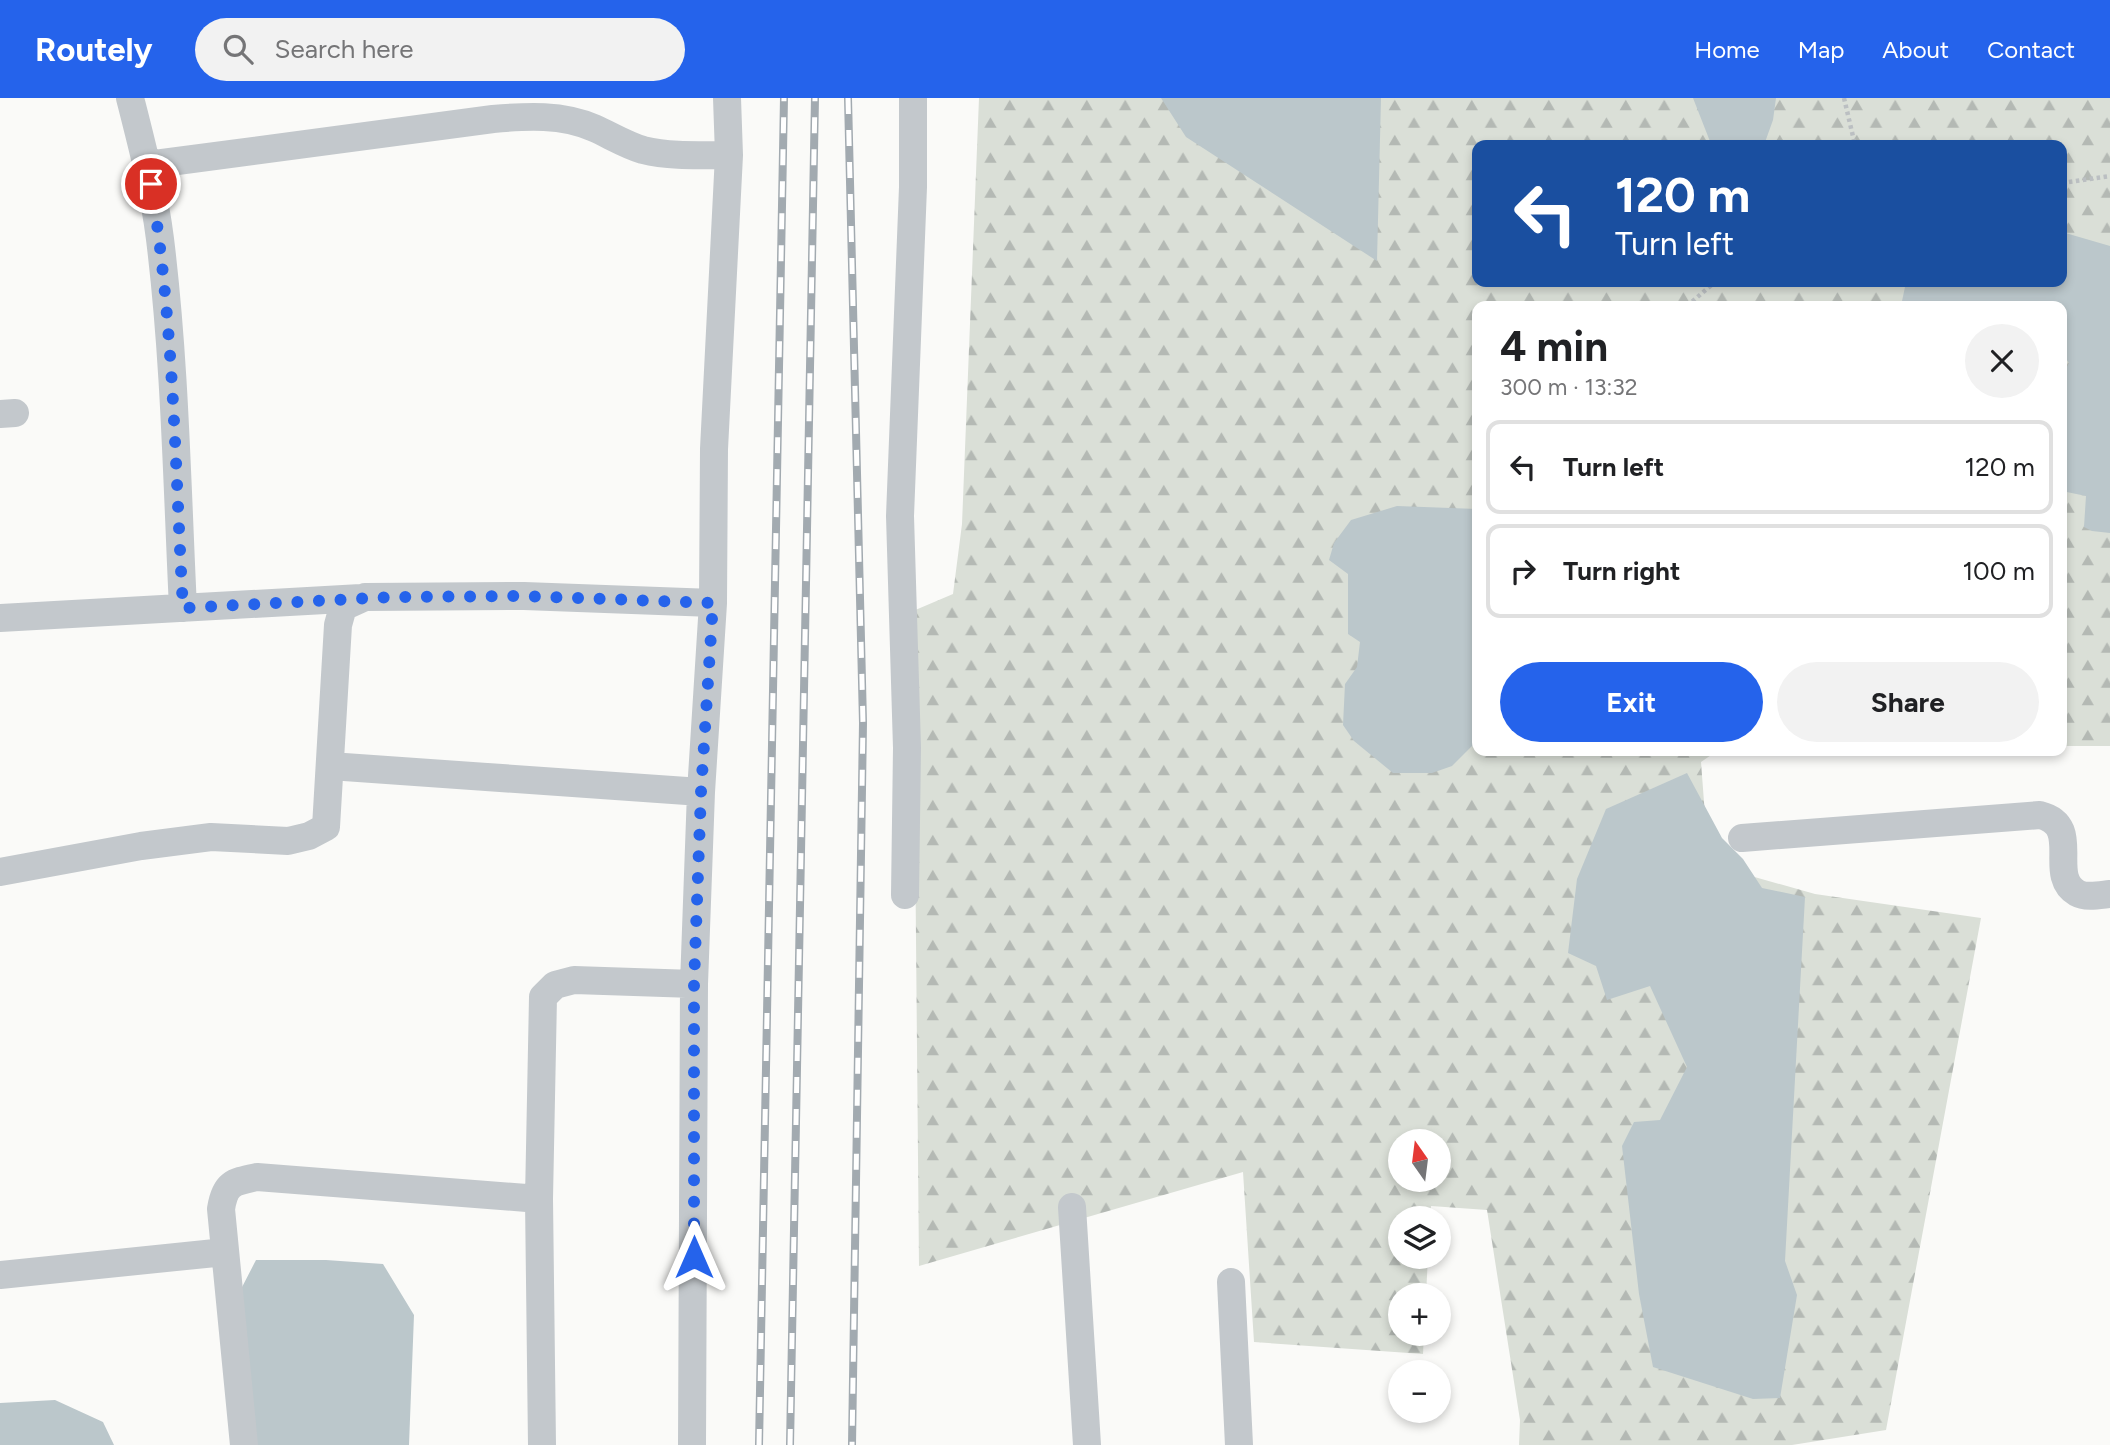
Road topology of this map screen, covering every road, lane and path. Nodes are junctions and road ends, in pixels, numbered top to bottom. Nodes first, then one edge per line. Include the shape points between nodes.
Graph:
1 (130, 98) edge
2 (727, 98) edge
3 (913, 98) edge
4 (1844, 98) edge
5 (1854, 140) edge
6 (729, 155) junction
7 (146, 165) junction
8 (2110, 176) edge
9 (2067, 182) edge
10 (1709, 287) edge
11 (1693, 301) edge
12 (365, 597) junction
13 (713, 603) junction
14 (183, 608) junction
15 (0, 618) edge
16 (330, 766) junction
17 (701, 792) junction
18 (1742, 838) dead end
19 (0, 873) edge
20 (2110, 894) edge
21 (905, 895) dead end
22 (694, 984) junction
23 (539, 1199) junction
24 (1072, 1207) dead end
25 (225, 1252) junction
26 (0, 1275) edge
27 (1231, 1282) dead end
28 (244, 1445) edge
29 (542, 1445) edge
30 (692, 1445) edge
31 (1087, 1445) edge
32 (1239, 1445) edge

1 - 7 street
2 - 6 street
3 - 21 street via 900,516 907,748
4 - 5 path
6 - 7 street via 643,150 574,121 530,116
6 - 13 street via 714,449
7 - 14 street via 164,279
8 - 9 path
10 - 11 path
12 - 13 street via 524,596
12 - 14 street
12 - 16 street via 343,607 338,625
13 - 17 street
14 - 15 street
16 - 17 street
16 - 19 street via 326,827 309,835 288,841 211,837
17 - 22 street
18 - 20 street via 2040,815 2053,818 2062,830 2066,880 2076,893
22 - 23 street via 575,980 555,985 543,997
22 - 30 street
23 - 25 street via 257,1177 235,1182 224,1192
23 - 29 street
24 - 31 street
25 - 26 street
25 - 28 street
27 - 32 street

